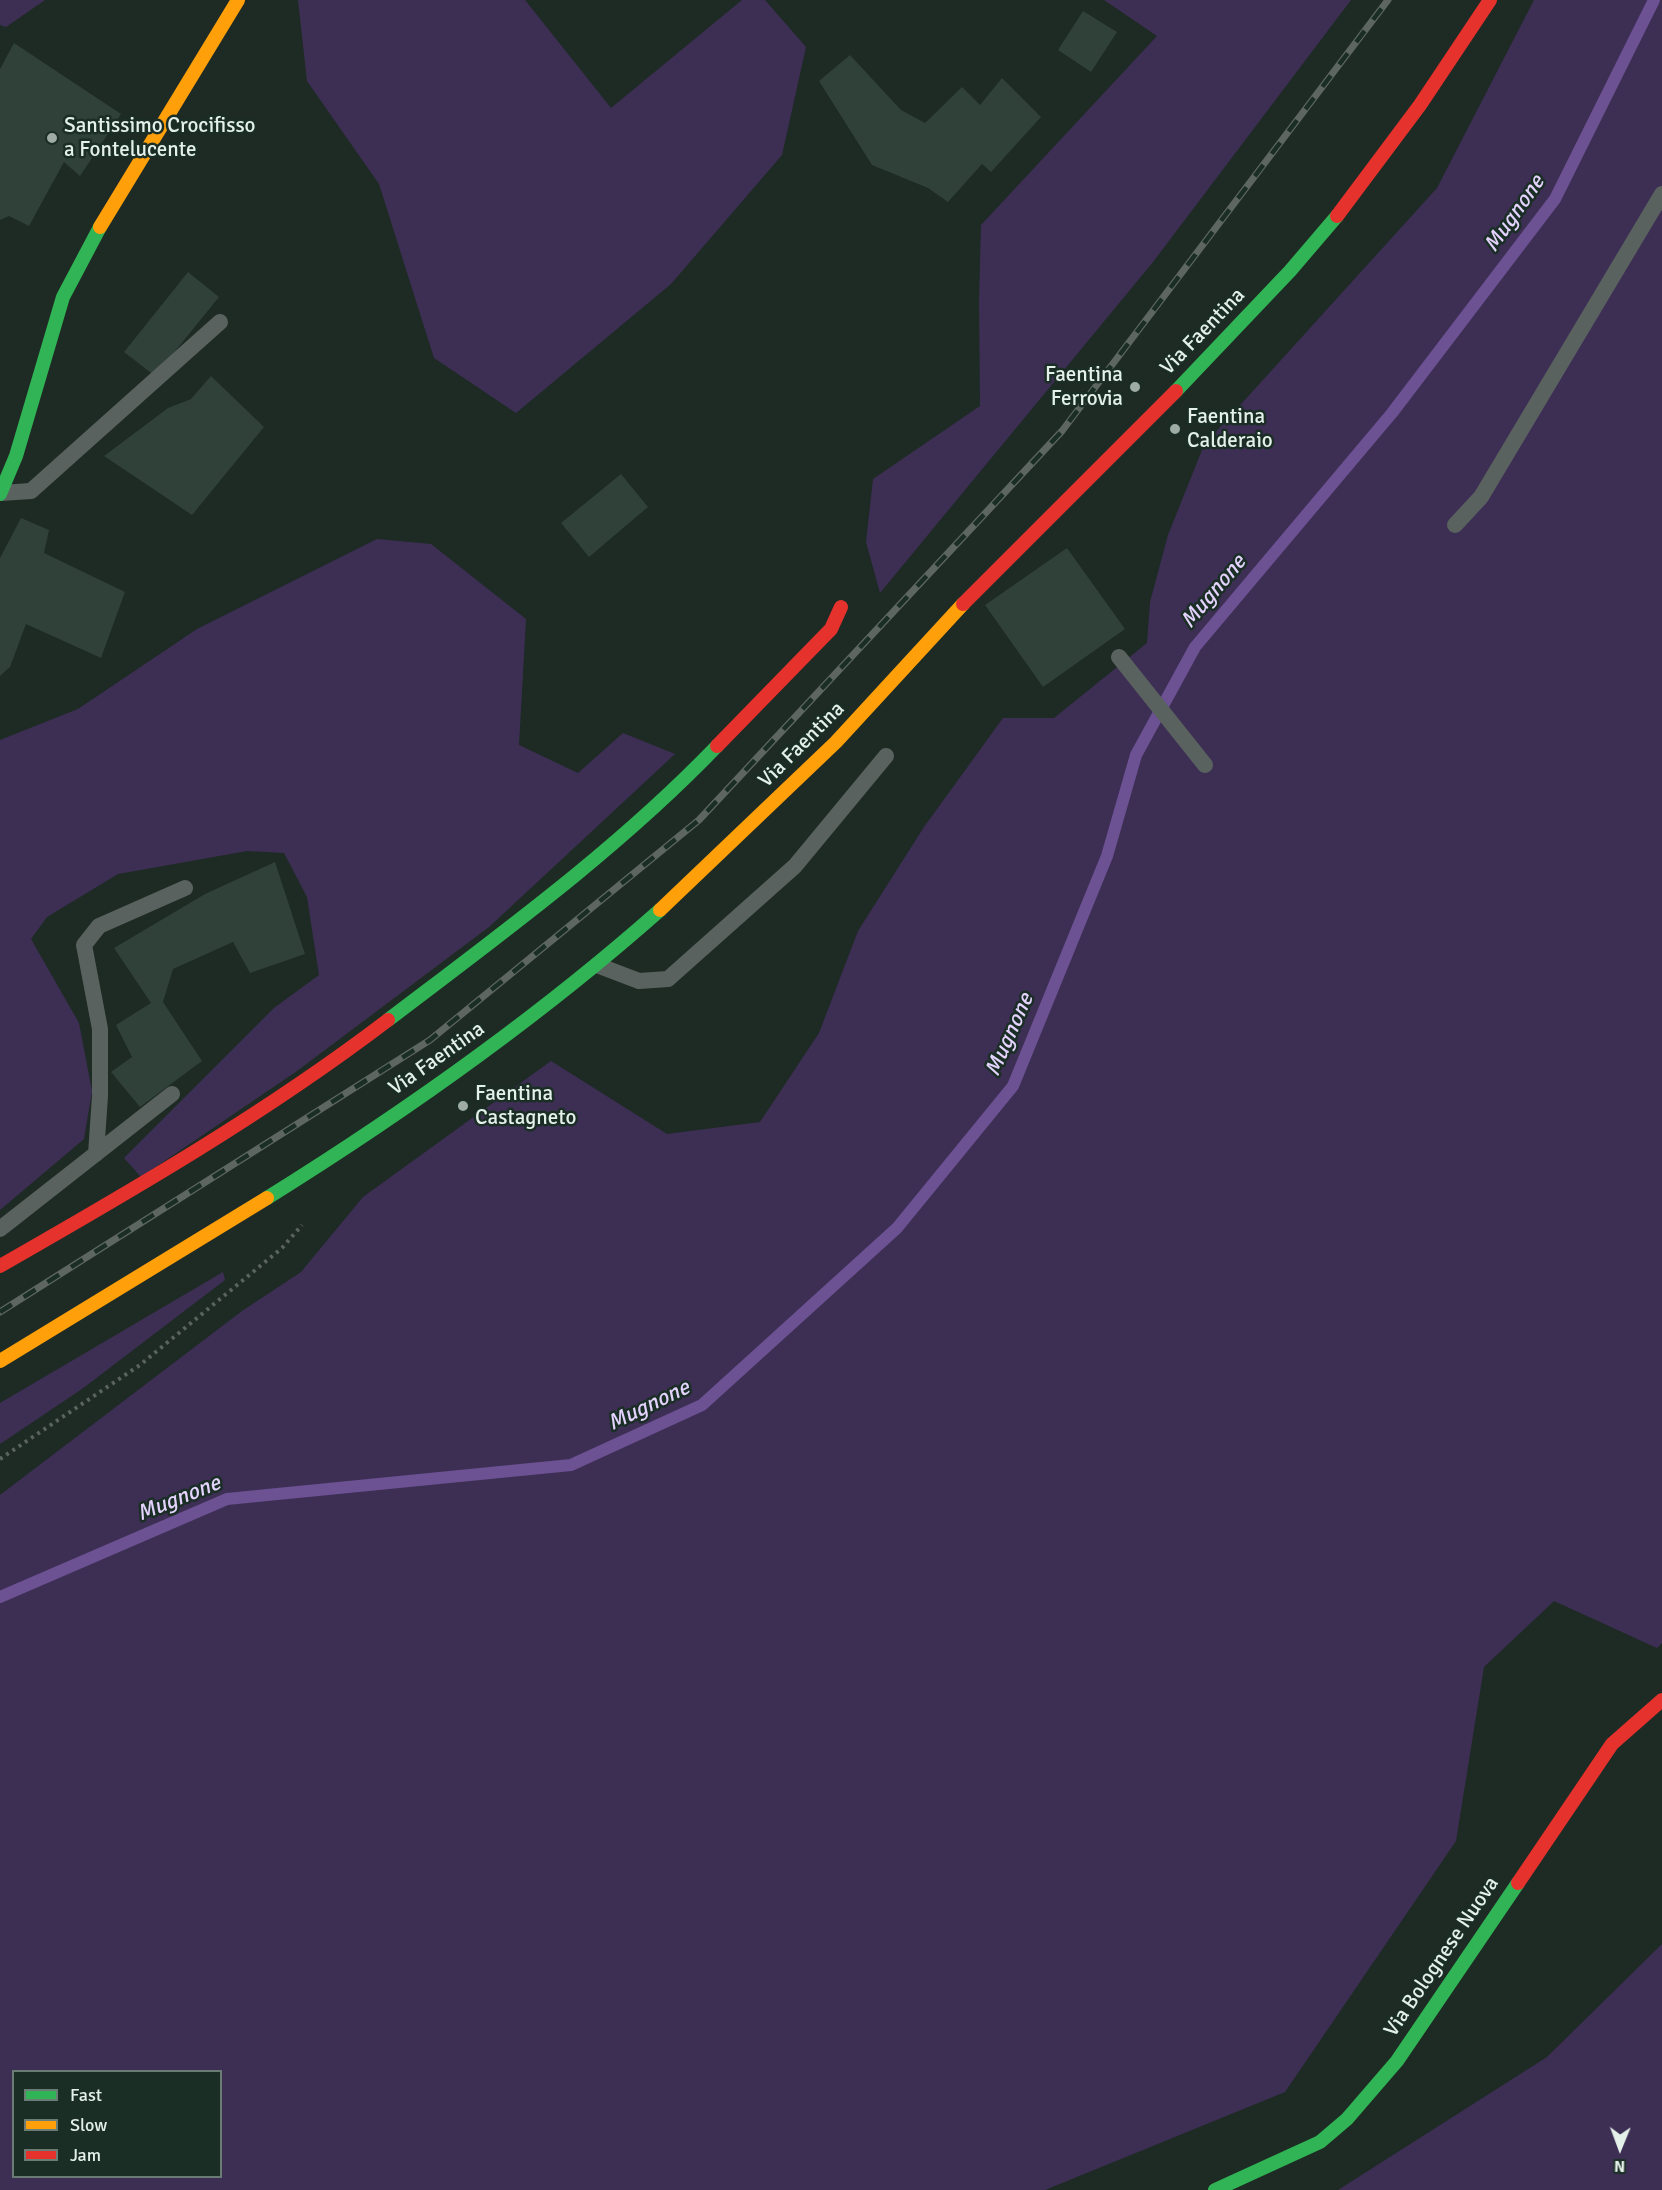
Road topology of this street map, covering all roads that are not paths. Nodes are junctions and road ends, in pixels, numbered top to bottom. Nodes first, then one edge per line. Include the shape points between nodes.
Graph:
1 (238, 0) edge
2 (1490, 0) edge
3 (1662, 194) edge
4 (220, 322) dead end
5 (0, 493) edge
6 (1455, 525) dead end
7 (841, 607) dead end
8 (1119, 657) dead end
9 (886, 756) dead end
10 (1205, 765) dead end
11 (185, 888) dead end
12 (597, 965) junction
13 (172, 1094) dead end
14 (96, 1154) junction
15 (0, 1229) edge
16 (0, 1266) edge
17 (0, 1361) edge
18 (1662, 1700) edge
19 (1215, 2190) edge

1 - 5 main road via 87,248 63,297 16,456
2 - 12 main road, Via Faentina via 1432,93 1292,269 970,596 838,740
3 - 6 lane via 1481,497
4 - 5 lane via 31,491
7 - 16 main road via 831,629 677,788 540,904 332,1063 148,1182
8 - 10 lane
9 - 12 lane via 795,866 668,979 639,981
11 - 14 lane via 99,926 84,945 100,1029
12 - 17 main road, Via Faentina via 515,1030 331,1160
13 - 14 lane
14 - 15 lane
18 - 19 main road, Via Bolognese Nuova via 1612,1744 1396,2061 1347,2119 1320,2142

